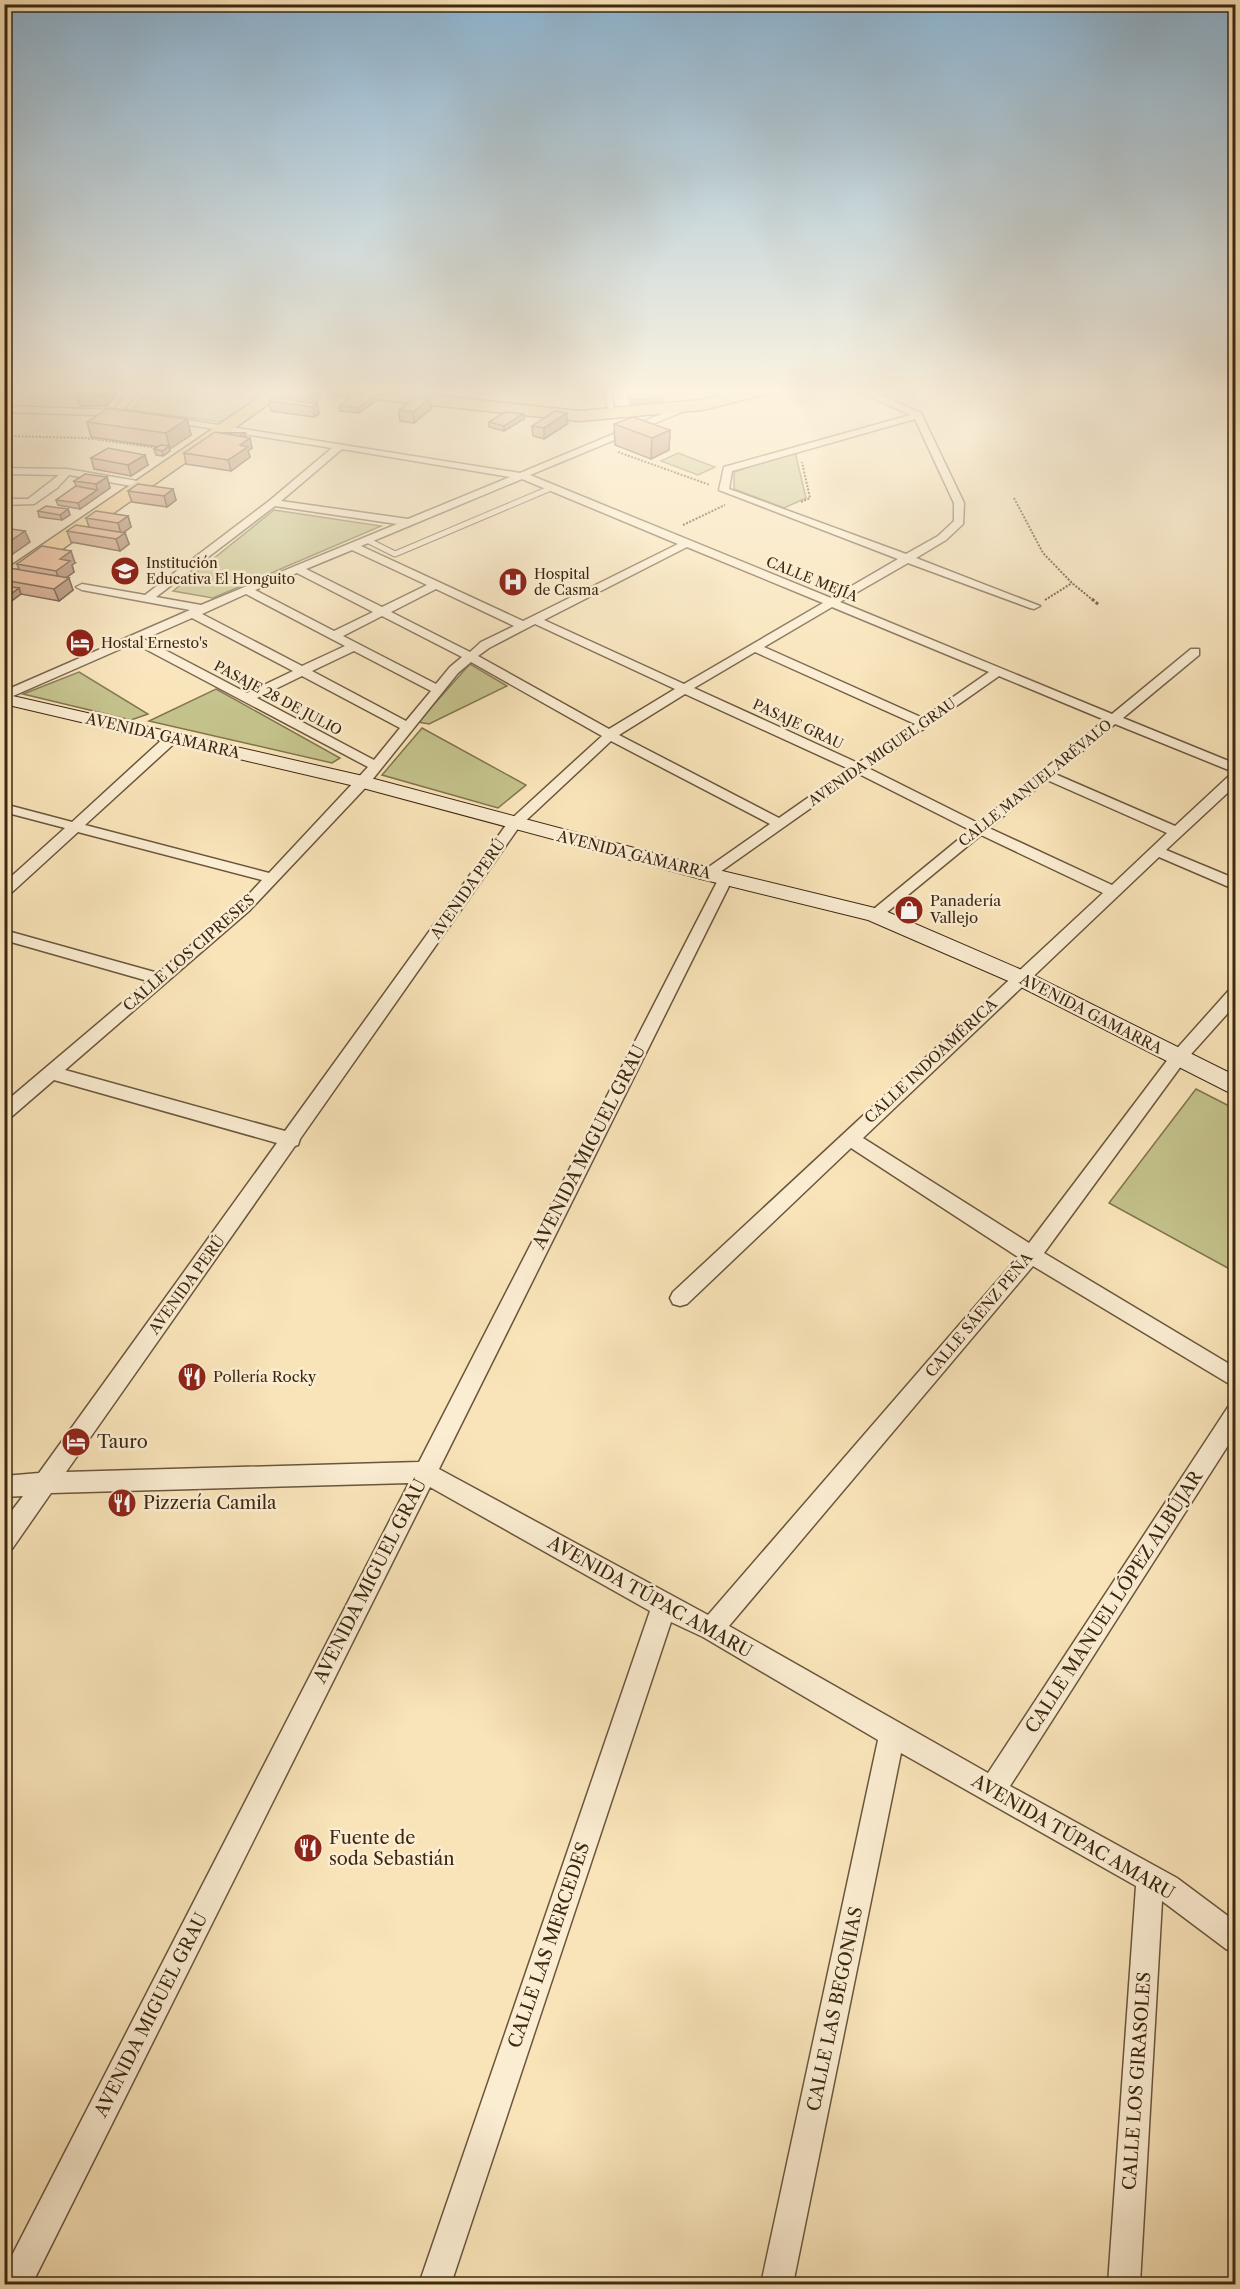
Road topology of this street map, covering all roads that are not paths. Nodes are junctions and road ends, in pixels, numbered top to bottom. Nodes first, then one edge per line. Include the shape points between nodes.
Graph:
1 (39, 496) edge
2 (127, 496) edge
3 (280, 496) edge
4 (473, 496) edge
5 (533, 496) edge
6 (570, 496) edge
7 (741, 496) edge
8 (955, 496) edge
9 (4, 502) edge
10 (273, 502) junction
11 (408, 522) junction
12 (367, 540) junction
13 (686, 544) junction
14 (353, 546) junction
15 (907, 559) junction
16 (298, 569) junction
17 (4, 581) edge
18 (436, 585) junction
19 (82, 587) dead end
20 (246, 591) junction
21 (147, 599) junction
22 (832, 603) junction
23 (1034, 606) road end
24 (197, 611) junction
25 (382, 612) junction
26 (529, 623) junction
27 (333, 636) junction
28 (135, 639) junction
29 (354, 646) junction
30 (755, 648) junction
31 (1195, 652) dead end
32 (471, 657) junction
33 (302, 671) junction
34 (997, 672) junction
35 (686, 688) junction
36 (439, 690) junction
37 (4, 698) edge
38 (247, 698) junction
39 (1114, 719) junction
40 (924, 723) junction
41 (408, 727) junction
42 (610, 735) junction
43 (172, 738) junction
44 (859, 769) junction
45 (1236, 769) edge
46 (370, 774) junction
47 (1046, 775) junction
48 (1236, 777) edge
49 (4, 808) edge
50 (514, 824) junction
51 (780, 824) junction
52 (76, 827) junction
53 (979, 830) junction
54 (1176, 832) junction
55 (1156, 851) junction
56 (717, 876) junction
57 (272, 878) junction
58 (1236, 885) edge
59 (1112, 891) junction
60 (4, 892) edge
61 (875, 915) junction
62 (4, 935) edge
63 (1020, 978) junction
64 (159, 979) junction
65 (1236, 993) edge
66 (1178, 1058) junction
67 (52, 1073) junction
68 (1236, 1087) edge
69 (4, 1113) edge
70 (849, 1138) junction
71 (292, 1140) junction
72 (1031, 1255) junction
73 (680, 1298) dead end
74 (1236, 1379) edge
75 (1236, 1414) edge
76 (424, 1472) junction
77 (45, 1483) junction
78 (4, 1487) edge
79 (4, 1541) edge
80 (663, 1606) junction
81 (711, 1629) junction
82 (892, 1734) junction
83 (992, 1790) junction
84 (1149, 1878) junction
85 (1236, 1939) edge
86 (15, 2284) edge
87 (435, 2284) edge
88 (777, 2284) edge
89 (1124, 2284) edge

1 - 9 street via 30,502
2 - 17 highway
3 - 10 street
4 - 11 street
5 - 12 lane via 395,554
6 - 13 street, CALLE MEJÍA
7 - 15 street
8 - 15 street, AVENIDA PERÚ via 959,522 942,538
10 - 11 street
10 - 21 street
11 - 12 street
12 - 14 street
13 - 22 street, CALLE MEJÍA
13 - 26 street, CALLE LOS CIPRESES
14 - 16 street
14 - 18 street, PASAJE GRAU
15 - 22 street, AVENIDA PERÚ
15 - 23 street
16 - 20 street
16 - 25 street
18 - 25 street
18 - 26 street, PASAJE GRAU
19 - 21 street
20 - 24 street
20 - 27 street
21 - 24 street
22 - 30 street, AVENIDA PERÚ
22 - 34 street, CALLE MEJÍA
24 - 28 street
24 - 33 street
25 - 27 street
25 - 32 street
26 - 32 street, CALLE LOS CIPRESES via 485,645
26 - 35 street, PASAJE GRAU
27 - 29 street
28 - 37 street
28 - 38 street, PASAJE 28 DE JULIO
29 - 33 street
29 - 36 street
30 - 35 street, AVENIDA PERÚ
30 - 40 street
31 - 39 street, CALLE MANUEL ARÉVALO
32 - 36 street, CALLE LOS CIPRESES via 454,670
32 - 42 street
33 - 38 street
33 - 41 street
34 - 39 street, CALLE MEJÍA
34 - 40 street, AVENIDA MIGUEL GRAU
35 - 42 street, AVENIDA PERÚ
35 - 44 street, PASAJE GRAU
36 - 41 street, CALLE LOS CIPRESES
37 - 43 street, AVENIDA GAMARRA
38 - 46 street, PASAJE 28 DE JULIO
39 - 45 street, CALLE MEJÍA
39 - 47 street, CALLE MANUEL ARÉVALO
40 - 44 street, AVENIDA MIGUEL GRAU
41 - 46 street, CALLE LOS CIPRESES
42 - 50 street, AVENIDA PERÚ
42 - 51 street
43 - 46 street, AVENIDA GAMARRA
43 - 52 street
44 - 51 street, AVENIDA MIGUEL GRAU
44 - 53 street, PASAJE GRAU
46 - 50 street, AVENIDA GAMARRA
46 - 57 street, CALLE LOS CIPRESES
47 - 53 street, CALLE MANUEL ARÉVALO
47 - 54 street
48 - 54 street, CALLE INDOAMÉRICA
49 - 52 street
50 - 56 street, AVENIDA GAMARRA
50 - 71 street, AVENIDA PERÚ
51 - 56 street, AVENIDA MIGUEL GRAU
52 - 57 street
52 - 60 street
53 - 59 street, PASAJE GRAU
53 - 61 street, CALLE MANUEL ARÉVALO
54 - 55 street, CALLE INDOAMÉRICA
55 - 58 street
55 - 59 street, CALLE INDOAMÉRICA
56 - 61 street, AVENIDA GAMARRA
56 - 76 street, AVENIDA MIGUEL GRAU
57 - 64 street, CALLE LOS CIPRESES via 245,907
59 - 63 street, CALLE INDOAMÉRICA
61 - 63 street, AVENIDA GAMARRA
62 - 64 street
63 - 66 street, AVENIDA GAMARRA
63 - 70 street, CALLE INDOAMÉRICA
64 - 67 street, CALLE LOS CIPRESES
65 - 66 street, CALLE SÁENZ PEÑA
66 - 68 street, AVENIDA GAMARRA
66 - 72 street, CALLE SÁENZ PEÑA
67 - 69 street, CALLE LOS CIPRESES
67 - 71 street
70 - 72 street
70 - 73 street, CALLE INDOAMÉRICA
71 - 77 street, AVENIDA PERÚ
72 - 74 street
72 - 81 street, CALLE SÁENZ PEÑA
75 - 83 street, CALLE MANUEL LÓPEZ ALBÚJAR
76 - 77 street
76 - 80 street, AVENIDA TÚPAC AMARU
76 - 86 street, AVENIDA MIGUEL GRAU
77 - 78 street
77 - 79 street, AVENIDA PERÚ
80 - 81 street, AVENIDA TÚPAC AMARU
80 - 87 street, CALLE LAS MERCEDES
81 - 82 street, AVENIDA TÚPAC AMARU
82 - 83 street, AVENIDA TÚPAC AMARU
82 - 88 street, CALLE LAS BEGONIAS
83 - 84 street, AVENIDA TÚPAC AMARU
84 - 85 street, AVENIDA TÚPAC AMARU
84 - 89 street, CALLE LOS GIRASOLES

